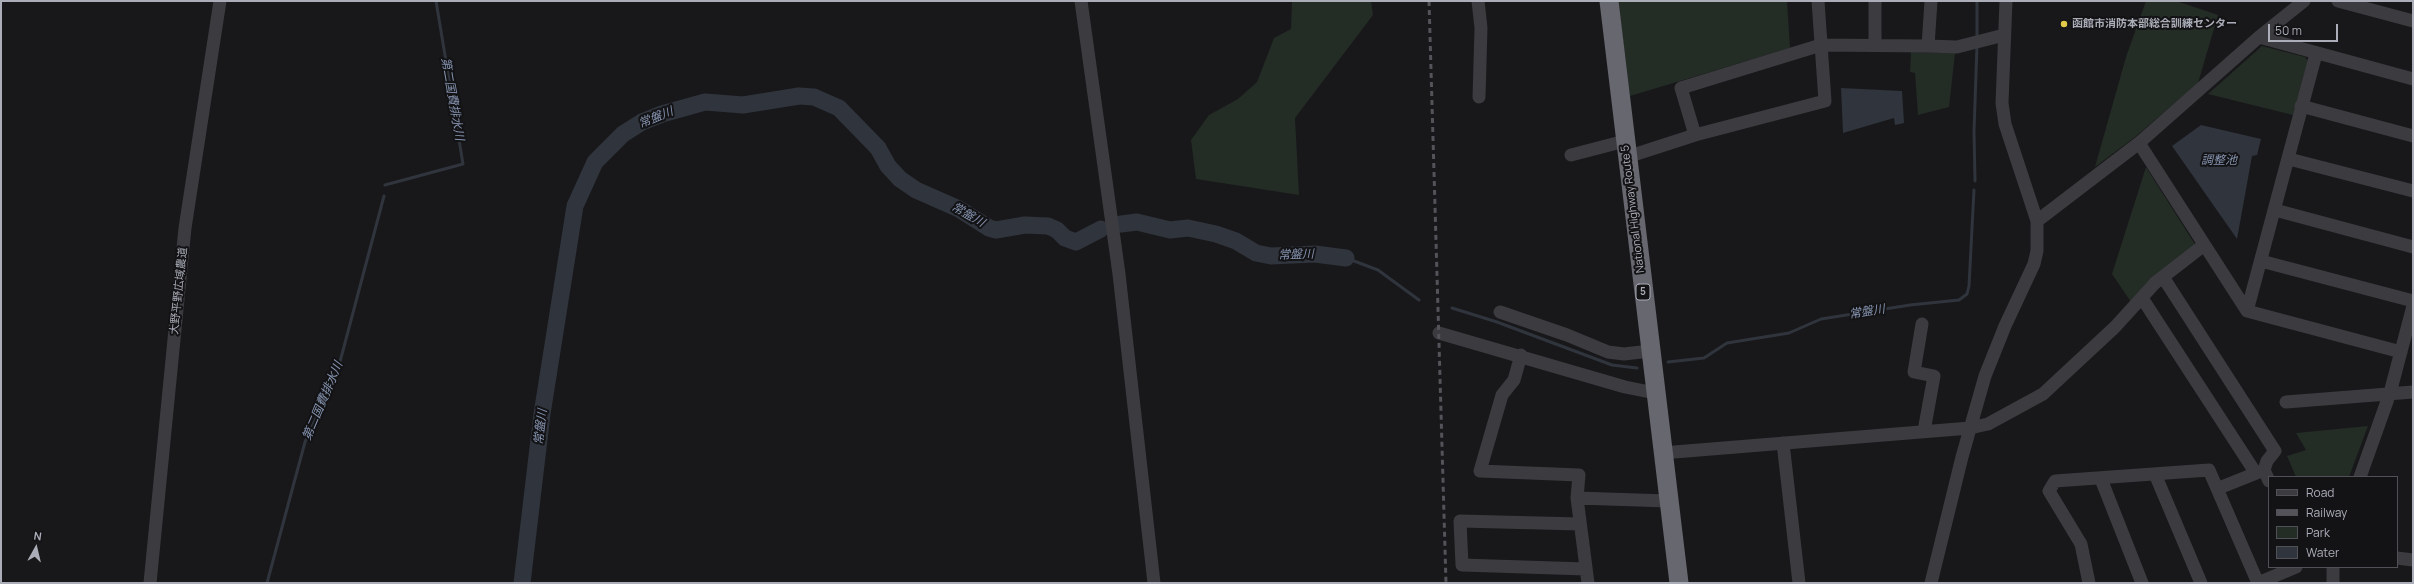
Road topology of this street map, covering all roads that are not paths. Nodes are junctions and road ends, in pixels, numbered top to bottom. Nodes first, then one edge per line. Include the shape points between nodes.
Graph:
1 (220, 1) edge
2 (1081, 1) edge
3 (1478, 1) edge
4 (1609, 1) edge
5 (1818, 1) edge
6 (1875, 1) edge
7 (1931, 1) edge
8 (2000, 1) edge
9 (2006, 1) edge
10 (2304, 1) edge
11 (2338, 1) edge
12 (2413, 21) edge
13 (2001, 36) junction
14 (2259, 37) junction
15 (1821, 45) junction
16 (1875, 45) junction
17 (1928, 46) junction
18 (2316, 54) junction
19 (2413, 79) edge
20 (1479, 97) dead end
21 (2301, 106) junction
22 (1695, 135) junction
23 (2413, 136) edge
24 (2138, 143) junction
25 (1626, 149) junction
26 (1571, 156) dead end
27 (2289, 158) junction
28 (2413, 191) edge
29 (2275, 210) junction
30 (2037, 221) junction
31 (2204, 245) junction
32 (2413, 247) edge
33 (2261, 261) junction
34 (2163, 277) junction
35 (2142, 298) junction
36 (2413, 301) edge
37 (2413, 306) edge
38 (2247, 311) junction
39 (1500, 312) dead end
40 (1922, 324) dead end
41 (1439, 334) dead end
42 (1650, 351) junction
43 (2401, 352) junction
44 (1520, 355) junction
45 (1656, 392) junction
46 (2413, 392) edge
47 (2390, 393) junction
48 (2286, 402) dead end
49 (1970, 428) junction
50 (1924, 431) junction
51 (1783, 443) junction
52 (1662, 453) junction
53 (2154, 474) junction
54 (2263, 474) edge
55 (2360, 476) edge
56 (2101, 479) junction
57 (2218, 488) junction
58 (1577, 498) junction
59 (1668, 501) junction
60 (1580, 524) junction
61 (2398, 558) edge
62 (2413, 560) edge
63 (2294, 568) edge
64 (2333, 568) edge
65 (1586, 569) junction
66 (150, 583) edge
67 (1154, 583) edge
68 (1588, 583) edge
69 (1679, 583) edge
70 (1799, 583) edge
71 (1931, 583) edge
72 (2089, 583) edge
73 (2142, 583) edge
74 (2200, 583) edge
75 (2258, 583) edge
76 (2333, 583) edge

1 - 66 street, 大野平野広域農道 via 185,228
2 - 67 street via 1119,274
3 - 20 street via 1481,28
4 - 25 highway, National Highway Route 5 / 5
5 - 15 street
6 - 16 street
7 - 17 street
8 - 13 street
9 - 13 street
10 - 14 street
11 - 12 street
13 - 17 street via 1957,47
13 - 30 street via 2005,124
14 - 18 street
14 - 24 street
15 - 16 street
15 - 22 street via 1825,101
15 - 22 street via 1681,88
16 - 17 street
18 - 19 street
18 - 21 street
21 - 23 street
21 - 27 street
22 - 25 street
24 - 30 street
24 - 31 street
25 - 26 street via 1616,142
25 - 42 highway, National Highway Route 5 / 5
27 - 28 street
27 - 29 street
29 - 32 street
29 - 33 street
30 - 49 street via 2038,238 2034,264 1995,350
31 - 34 street
31 - 38 street
33 - 36 street
33 - 38 street
34 - 35 street
34 - 54 street via 2275,451 2267,462
35 - 49 street via 2043,394 1988,424
35 - 54 street
37 - 43 street
38 - 43 street
39 - 42 street via 1567,334 1608,352 1624,354
40 - 50 street via 1914,372 1934,376
41 - 44 street
42 - 45 highway, National Highway Route 5 / 5
43 - 47 street
44 - 45 street via 1625,387
44 - 58 street via 1514,380 1502,396 1480,471 1579,475
45 - 52 highway, National Highway Route 5 / 5
46 - 47 street
47 - 48 street
47 - 55 street
49 - 50 street
49 - 71 street
50 - 51 street
51 - 52 street
51 - 70 street
52 - 59 highway, National Highway Route 5 / 5
53 - 56 street
53 - 57 street via 2209,470
53 - 74 street
54 - 57 street
56 - 72 street via 2055,481 2049,491 2081,544
56 - 73 street
57 - 75 street
58 - 59 street
58 - 60 street
59 - 69 highway, National Highway Route 5 / 5
60 - 65 street
60 - 65 street via 1460,521 1462,565
61 - 62 street
63 - 75 street
64 - 76 street
65 - 68 street

